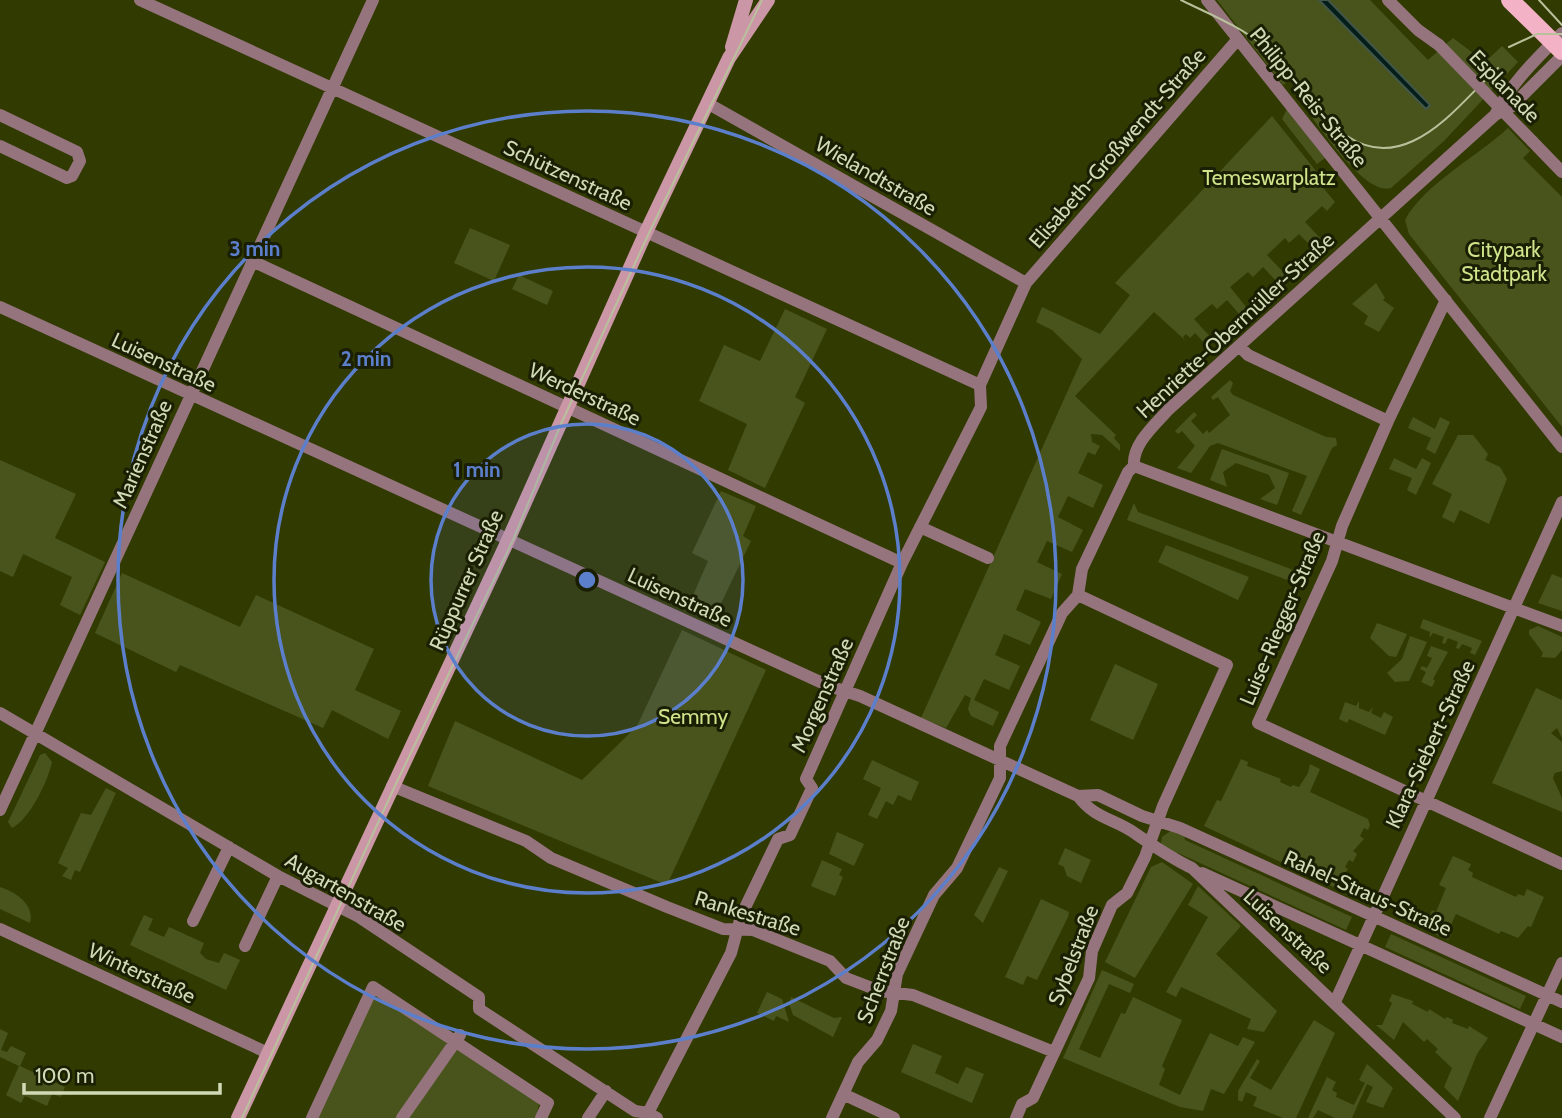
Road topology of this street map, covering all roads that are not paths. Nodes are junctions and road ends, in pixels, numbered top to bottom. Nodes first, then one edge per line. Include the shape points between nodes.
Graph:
1 (140, 0) edge
2 (373, 0) edge
3 (746, 0) edge
4 (768, 0) edge
5 (1207, 0) edge
6 (1388, 0) edge
7 (1510, 0) edge
8 (1238, 39) junction
9 (1560, 46) edge
10 (729, 58) junction
11 (332, 88) junction
12 (707, 103) junction
13 (0, 116) edge
14 (0, 146) edge
15 (1562, 172) edge
16 (1381, 218) junction
17 (646, 232) junction
18 (252, 261) junction
19 (1026, 284) junction
20 (1446, 300) junction
21 (0, 307) edge
22 (1239, 346) junction
23 (980, 385) junction
24 (189, 395) junction
25 (566, 407) junction
26 (1388, 421) junction
27 (1562, 447) edge
28 (1134, 466) junction
29 (1562, 502) edge
30 (920, 527) junction
31 (510, 538) junction
32 (1337, 543) junction
33 (988, 558) dead end
34 (902, 563) junction
35 (1078, 595) junction
36 (1513, 608) junction
37 (1562, 626) edge
38 (844, 690) junction
39 (0, 713) edge
40 (36, 734) junction
41 (1000, 760) junction
42 (391, 786) junction
43 (1079, 796) junction
44 (1426, 802) junction
45 (0, 810) edge
46 (1158, 821) junction
47 (1150, 845) junction
48 (229, 847) junction
49 (1562, 864) edge
50 (1192, 868) junction
51 (278, 876) junction
52 (336, 906) junction
53 (1372, 916) junction
54 (193, 921) dead end
55 (0, 929) edge
56 (737, 930) junction
57 (1360, 945) junction
58 (246, 946) dead end
59 (1562, 963) edge
60 (894, 993) junction
61 (1548, 995) junction
62 (1335, 1002) junction
63 (1562, 1002) edge
64 (1534, 1024) junction
65 (1562, 1037) edge
66 (458, 1038) junction
67 (1054, 1052) junction
68 (268, 1053) junction
69 (606, 1091) junction
70 (843, 1094) junction
71 (652, 1115) edge
72 (238, 1118) edge
73 (312, 1118) edge
74 (402, 1118) edge
75 (541, 1118) edge
76 (588, 1118) edge
77 (832, 1118) edge
78 (894, 1118) edge
79 (1016, 1118) edge
80 (1455, 1118) edge
81 (1490, 1118) edge

1 - 11 street, Schützenstraße
2 - 11 street, Marienstraße
3 - 10 main road, Rüppurrer Straße
4 - 10 main road, Rüppurrer Straße
5 - 8 street, Philipp-Reis-Straße
6 - 15 street, Esplanade, bridge
7 - 9 main road
8 - 16 street, Philipp-Reis-Straße
8 - 19 street, Elisabeth-Großwendt-Straße
9 - 16 street, Henriette-Obermüller-Straße via 1530,64 1495,115
10 - 12 main road, Rüppurrer Straße
11 - 17 street, Schützenstraße
11 - 18 street, Marienstraße
12 - 17 main road, Rüppurrer Straße
12 - 19 street, Wielandtstraße
13 - 14 street via 77,152 80,161 67,178
16 - 20 street
16 - 22 street, Henriette-Obermüller-Straße
17 - 23 street, Schützenstraße
17 - 25 main road, Rüppurrer Straße
18 - 24 street, Marienstraße
18 - 25 street, Werderstraße
19 - 23 street, Morgenstraße
20 - 26 street, Luise-Riegger-Straße
20 - 27 street
21 - 24 street, Luisenstraße
22 - 26 street via 1248,355
22 - 28 street, Henriette-Obermüller-Straße via 1161,418 1134,456
23 - 30 street, Morgenstraße via 981,407
24 - 31 street, Luisenstraße
24 - 40 street, Marienstraße
25 - 31 main road, Rüppurrer Straße
25 - 34 street, Werderstraße
26 - 32 street, Luise-Riegger-Straße
28 - 32 street
28 - 35 street, Henriette-Obermüller-Straße via 1082,569
29 - 36 street, Klara-Siebert-Straße
30 - 33 street
30 - 34 street, Morgenstraße
31 - 38 street, Luisenstraße
31 - 42 main road, Rüppurrer Straße
32 - 36 street
32 - 44 street, Luise-Riegger-Straße via 1258,723
34 - 38 street, Morgenstraße
35 - 41 street, Henriette-Obermüller-Straße via 1057,624 1000,746
35 - 46 street, Sybelstraße via 1227,665
36 - 37 street
36 - 44 street, Klara-Siebert-Straße
38 - 41 street, Luisenstraße
38 - 56 street, Morgenstraße via 806,779 812,788 809,795 790,835 778,839
39 - 40 street, Augartenstraße
40 - 45 street, Marienstraße
40 - 48 street, Augartenstraße
41 - 43 street, Luisenstraße
41 - 60 street, Scherrstraße via 1000,778 957,868 934,895 897,974
42 - 52 main road, Rüppurrer Straße
42 - 56 street, Rankestraße via 526,841 551,858 658,903 723,929
43 - 46 street, Luisenstraße via 1098,795
43 - 47 street, Luisenstraße via 1090,812
44 - 49 street, Luise-Riegger-Straße
44 - 53 street, Klara-Siebert-Straße
46 - 47 street, Sybelstraße
46 - 53 street, Rahel-Straus-Straße
47 - 50 street, Luisenstraße
47 - 67 street, Sybelstraße via 1127,893 1112,905 1091,951 1089,978
48 - 51 street, Augartenstraße
48 - 54 street
50 - 57 street
50 - 62 street, Luisenstraße
51 - 52 street, Augartenstraße
51 - 58 street
52 - 68 main road, Rüppurrer Straße
52 - 69 street, Augartenstraße via 479,997 479,1009
53 - 57 street, Klara-Siebert-Straße
53 - 61 street, Rahel-Straus-Straße
55 - 68 street, Winterstraße
56 - 60 street, Rankestraße via 753,930 830,961 846,978
56 - 71 street, Morgenstraße via 731,953
57 - 62 street, Klara-Siebert-Straße
57 - 64 street
59 - 61 street
60 - 67 street, Rankestraße via 913,995
60 - 70 street, Scherrstraße via 881,1031 858,1062
61 - 63 street, Rahel-Straus-Straße
61 - 64 street
62 - 80 street, Luisenstraße
64 - 65 street
64 - 81 street
66 - 73 street via 373,987
66 - 74 street
66 - 75 street via 548,1102
67 - 79 street, Sybelstraße via 1033,1098 1023,1104
68 - 72 main road, Rüppurrer Straße
69 - 71 street, Augartenstraße via 635,1111
69 - 76 street
70 - 77 street, Scherrstraße
70 - 78 street

